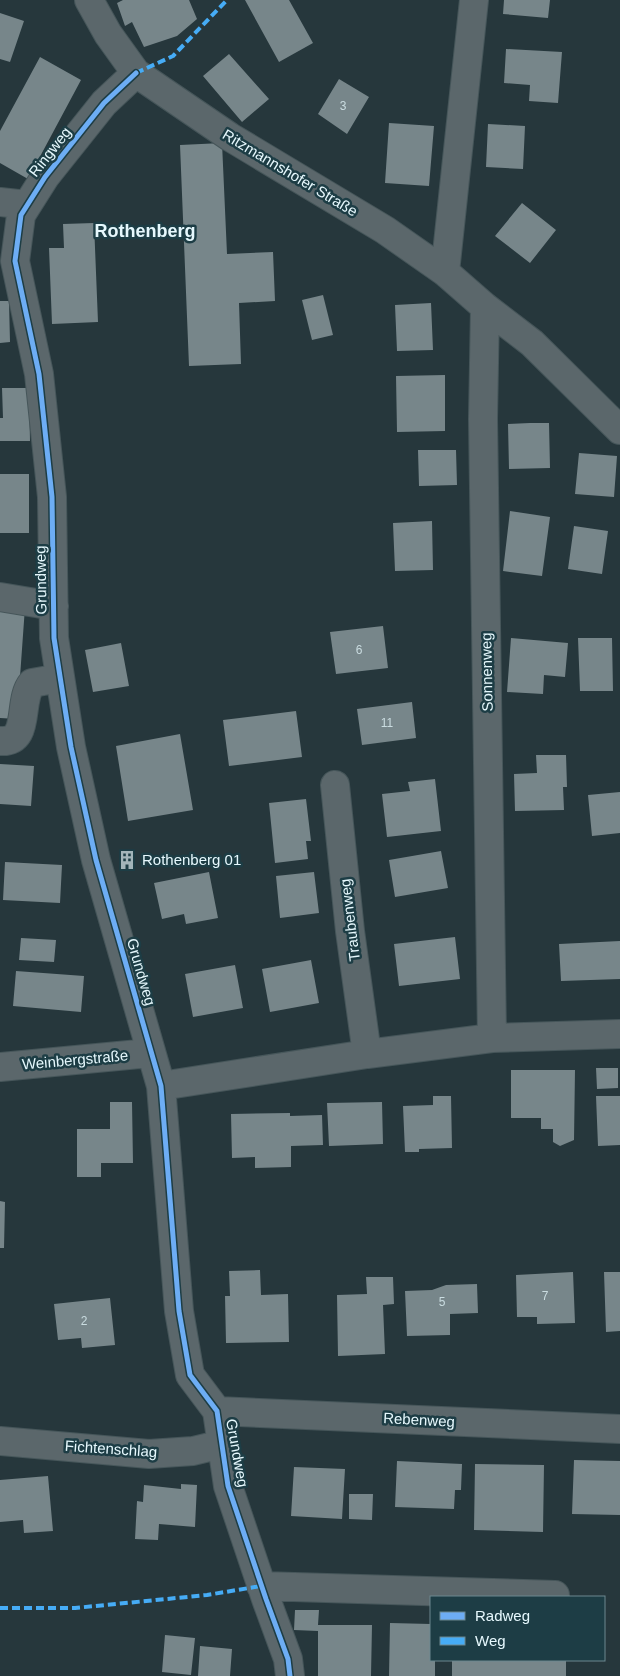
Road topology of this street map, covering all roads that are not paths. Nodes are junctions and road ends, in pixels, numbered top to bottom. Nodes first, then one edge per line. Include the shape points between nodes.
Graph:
1 (89, 0) edge
2 (474, 0) edge
3 (136, 74) junction
4 (0, 202) edge
5 (27, 205) junction
6 (8, 263) edge
7 (445, 272) junction
8 (485, 307) junction
9 (620, 430) edge
10 (0, 597) edge
11 (54, 606) junction
12 (60, 678) junction
13 (0, 741) edge
14 (335, 785) dead end
15 (620, 1034) edge
16 (492, 1038) junction
17 (150, 1053) junction
18 (367, 1054) junction
19 (0, 1067) edge
20 (161, 1086) junction
21 (217, 1411) junction
22 (620, 1429) edge
23 (0, 1440) edge
24 (222, 1444) junction
25 (261, 1586) junction
26 (555, 1595) dead end
27 (290, 1676) edge

1 - 3 street
2 - 7 street
3 - 5 street, Ringweg via 104,103 45,177
3 - 7 street, Ritzmannshofer Straße via 230,137 385,230
4 - 5 street
5 - 6 street, Ringweg via 20,216
6 - 11 street, Grundweg via 39,374 52,497
7 - 8 street, Ritzmannshofer Straße
8 - 9 street, Ritzmannshofer Straße via 532,343
8 - 16 street, Sonnenweg via 483,419
10 - 11 street
11 - 12 street, Grundweg via 54,638
12 - 13 street via 32,683 25,696 21,730 16,737
12 - 17 street, Grundweg via 71,747 96,860
14 - 18 street, Traubenweg
15 - 16 street
16 - 18 street
17 - 19 street, Weinbergstraße
17 - 20 street, Grundweg
18 - 20 street
20 - 21 street, Grundweg via 180,1320 190,1375
21 - 22 street, Rebenweg
21 - 24 street, Grundweg
23 - 24 street, Fichtenschlag via 149,1454
24 - 25 street, Grundweg via 228,1486
25 - 26 street
25 - 27 street, Grundweg via 288,1660

